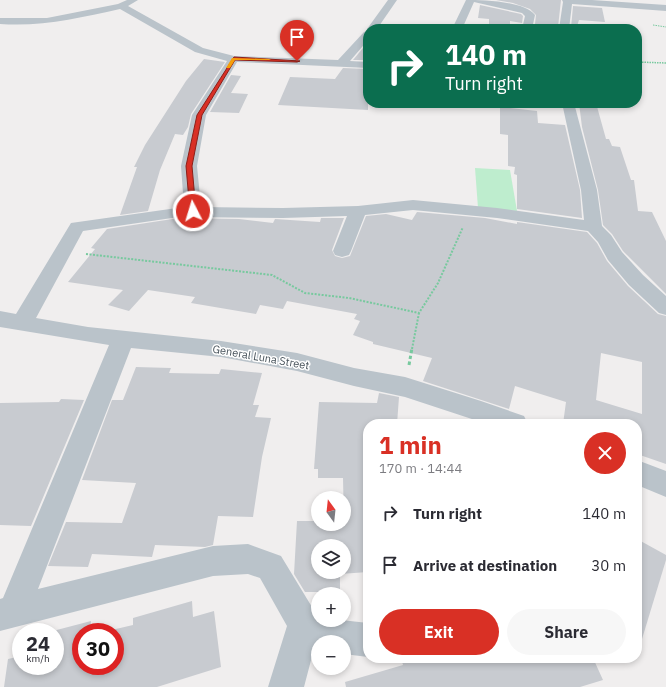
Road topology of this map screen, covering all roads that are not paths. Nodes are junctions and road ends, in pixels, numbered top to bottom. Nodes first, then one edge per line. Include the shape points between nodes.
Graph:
1 (134, 0) edge
2 (393, 0) edge
3 (470, 0) edge
4 (477, 0) edge
5 (567, 1) edge
6 (121, 6) junction
7 (666, 8) edge
8 (0, 20) edge
9 (376, 24) edge
10 (459, 24) edge
11 (528, 24) edge
12 (565, 24) edge
13 (363, 40) edge
14 (234, 59) junction
15 (342, 63) junction
16 (363, 65) edge
17 (569, 108) edge
18 (358, 210) junction
19 (193, 211) junction
20 (593, 227) junction
21 (342, 251) dead end
22 (666, 308) edge
23 (0, 319) edge
24 (22, 323) junction
25 (126, 338) junction
26 (502, 419) edge
27 (642, 474) edge
28 (666, 484) edge
29 (6, 614) edge
30 (304, 624) junction
31 (363, 639) edge
32 (286, 687) edge

1 - 6 street
2 - 9 street
3 - 10 street
4 - 11 street via 525,11 530,15
5 - 7 street
5 - 12 street
6 - 8 street via 52,22 22,23
6 - 14 street via 198,50
13 - 15 street
14 - 15 street
14 - 19 street via 199,115 189,166
15 - 16 street
17 - 20 street via 589,190
18 - 19 street via 283,213
18 - 20 street via 413,205
18 - 21 street
19 - 24 street via 77,227 65,252
20 - 22 street via 636,280
23 - 24 street, General Luna Street
24 - 25 street, General Luna Street via 88,335
25 - 26 street, General Luna Street via 229,350 297,362 405,387
25 - 29 street via 118,349
27 - 28 street
29 - 30 street via 213,561 248,558 270,567
30 - 31 street via 336,636
30 - 32 street

